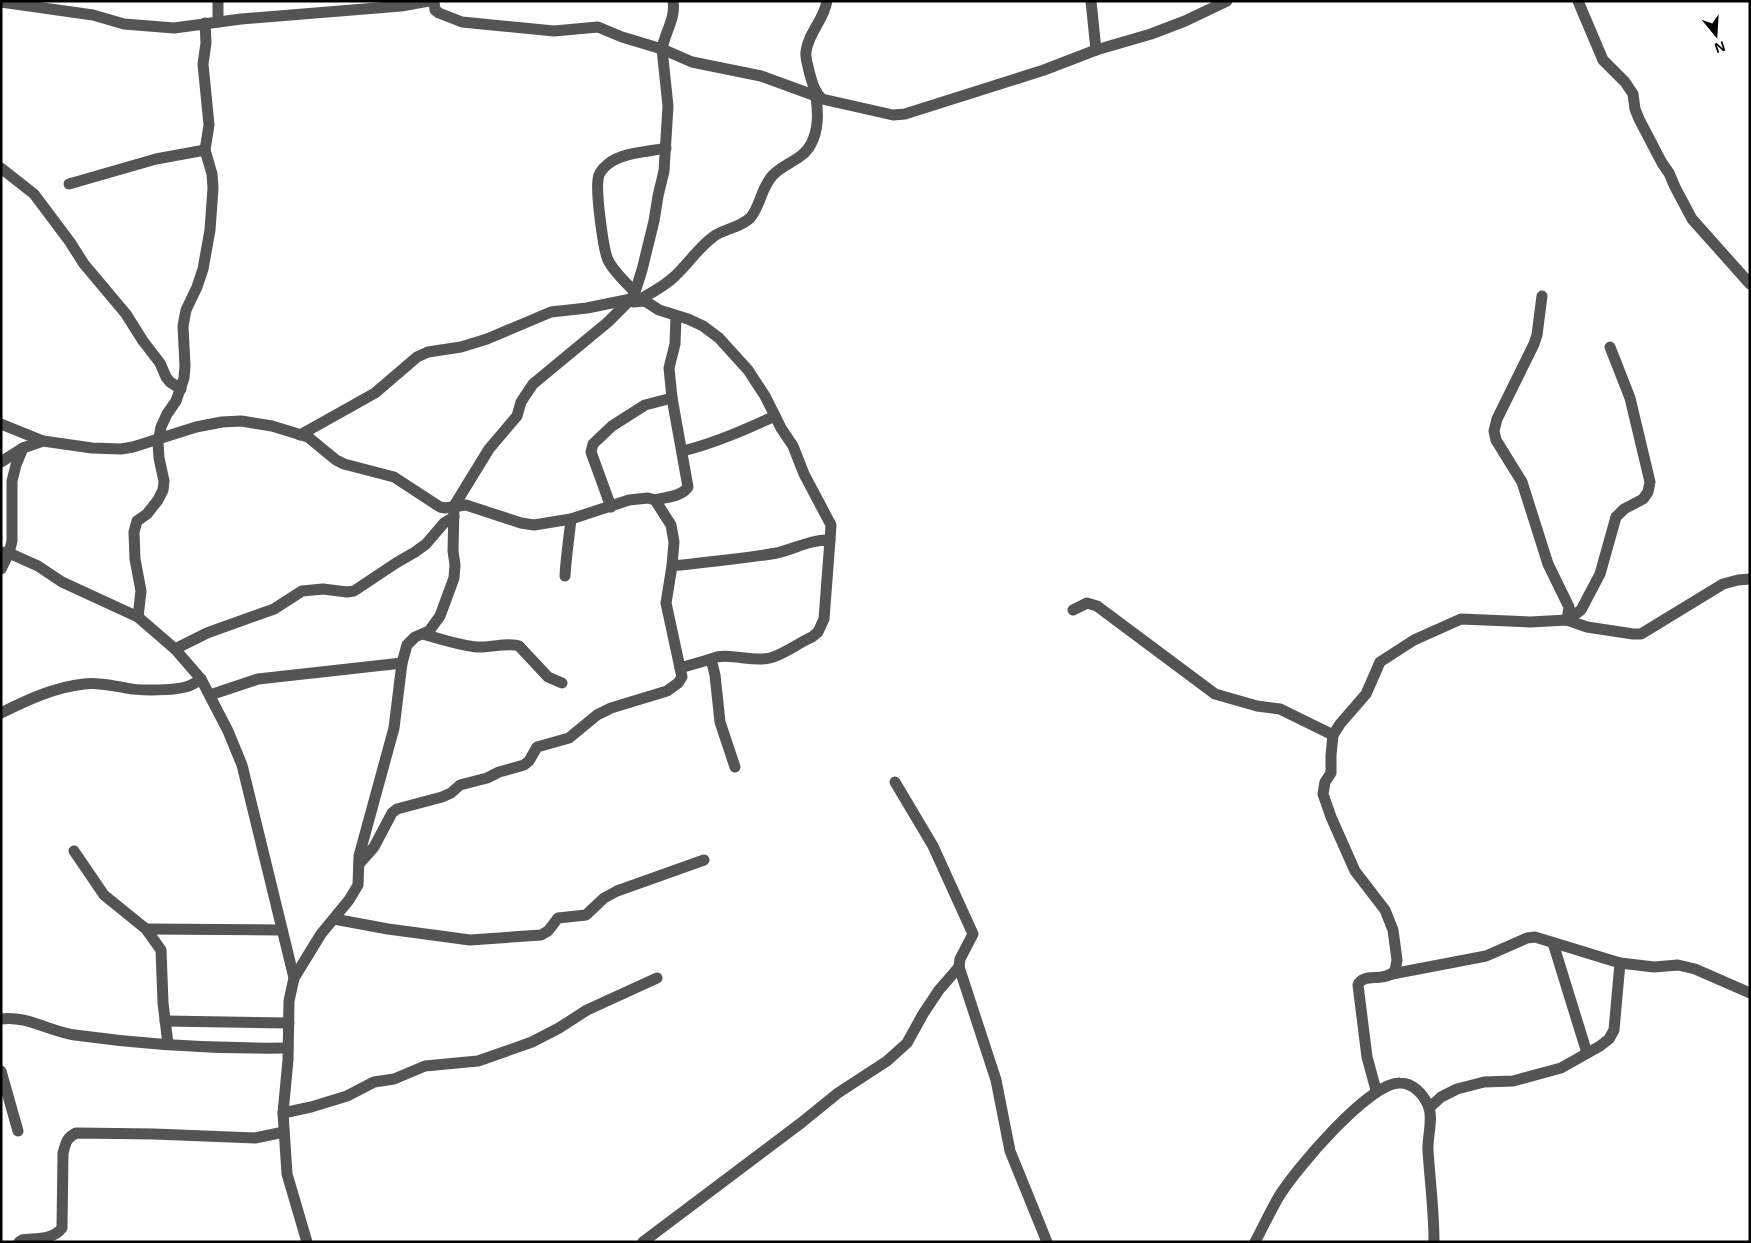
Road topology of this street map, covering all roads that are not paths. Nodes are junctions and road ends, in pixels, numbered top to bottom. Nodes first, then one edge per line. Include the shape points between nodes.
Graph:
1 (218, 1) edge
2 (429, 1) edge
3 (434, 1) edge
4 (673, 1) edge
5 (827, 1) edge
6 (1091, 1) edge
7 (1227, 1) edge
8 (1578, 1) edge
9 (1, 2) edge
10 (218, 22) junction
11 (205, 23) junction
12 (662, 48) junction
13 (1096, 50) junction
14 (816, 95) junction
15 (666, 148) junction
16 (205, 150) junction
17 (1, 168) edge
18 (69, 184) dead end
19 (1750, 284) edge
20 (1542, 296) dead end
21 (639, 297) junction
22 (676, 316) junction
23 (1610, 347) dead end
24 (181, 389) junction
25 (672, 398) junction
26 (775, 416) junction
27 (1, 424) edge
28 (300, 435) junction
29 (160, 437) junction
30 (43, 440) junction
31 (23, 448) junction
32 (683, 451) junction
33 (1, 462) edge
34 (655, 500) junction
35 (611, 507) junction
36 (454, 512) junction
37 (571, 519) junction
38 (830, 540) junction
39 (5, 552) edge
40 (672, 566) junction
41 (1, 569) edge
42 (565, 576) dead end
43 (1750, 579) edge
44 (1073, 610) dead end
45 (138, 617) junction
46 (1568, 620) junction
47 (423, 634) junction
48 (175, 648) junction
49 (712, 659) junction
50 (402, 663) junction
51 (680, 668) junction
52 (201, 679) junction
53 (562, 683) dead end
54 (210, 695) junction
55 (1, 713) edge
56 (1333, 736) junction
57 (735, 767) dead end
58 (895, 782) dead end
59 (74, 851) dead end
60 (704, 860) dead end
61 (359, 864) junction
62 (334, 919) junction
63 (146, 929) junction
64 (282, 930) junction
65 (1554, 943) junction
66 (1620, 963) junction
67 (959, 967) junction
68 (1392, 974) junction
69 (294, 978) junction
70 (657, 978) dead end
71 (1750, 993) edge
72 (1, 1018) edge
73 (166, 1021) junction
74 (289, 1023) junction
75 (168, 1044) junction
76 (288, 1048) junction
77 (1587, 1053) junction
78 (1, 1071) edge
79 (1376, 1090) junction
80 (1419, 1092) junction
81 (1442, 1097) junction
82 (1429, 1108) junction
83 (283, 1113) junction
84 (18, 1131) dead end
85 (284, 1132) junction
86 (19, 1242) edge
87 (307, 1242) edge
88 (643, 1242) edge
89 (1047, 1242) edge
90 (1255, 1242) edge
91 (1434, 1242) edge

1 - 10 street
2 - 10 street
3 - 12 street via 435,10 462,22 554,31 598,27
4 - 12 street via 673,16
5 - 14 street via 806,51 810,80
6 - 13 street
7 - 13 street via 1151,34
8 - 19 street via 1603,60 1633,94 1639,120 1692,219
9 - 11 street via 93,15 124,24 174,28
10 - 11 street
11 - 16 street via 203,64 209,125
12 - 14 street via 692,62 761,76
12 - 15 street via 668,94
13 - 14 street via 905,114 876,112
14 - 21 street via 818,114 810,145 800,157 770,177 752,216 713,237 672,279 659,289
15 - 21 street
15 - 21 street via 609,163 598,179 606,257
16 - 18 street via 156,158
16 - 24 street via 213,188 210,230 203,269 183,326 185,366
17 - 24 street via 34,194 84,264 126,314 170,382
20 - 46 street via 1534,344 1494,431 1496,440 1522,482 1548,564 1569,606
21 - 22 street
21 - 28 street via 551,312 470,344 428,352 417,357 375,393
21 - 36 street via 533,384 521,402 517,416 490,449
22 - 25 street via 669,368
22 - 26 street via 703,326 719,338 748,370
23 - 46 street via 1630,398 1650,482 1643,499 1616,517 1600,574 1581,610
24 - 29 street via 164,420
25 - 32 street
25 - 35 street via 645,404 612,426 593,444 591,452
26 - 32 street via 735,435
26 - 38 street via 831,525
27 - 30 street
28 - 29 street via 240,421 196,427
28 - 36 street via 344,464 394,477 436,505
29 - 30 street via 133,447 108,450
29 - 45 street via 162,490 147,514 137,521 134,532 141,591
30 - 31 street
31 - 33 street
31 - 39 street via 12,481 12,534
32 - 34 street via 688,487 678,495
34 - 35 street via 629,500
34 - 40 street via 671,525 674,542
35 - 37 street
36 - 37 street via 466,505 534,525
36 - 47 street via 454,578 440,616
36 - 48 street via 426,544 354,591 302,591 274,609
37 - 42 street
38 - 40 street via 822,539 770,554
38 - 49 street via 824,619 818,632 768,658 726,656
39 - 41 street
39 - 45 street
40 - 51 street via 666,603
43 - 46 street via 1723,584 1641,634 1587,627
44 - 56 street via 1087,603 1097,606 1215,694 1280,709
45 - 48 street
46 - 56 street via 1460,619 1414,640 1380,662 1366,694
47 - 50 street via 410,640
47 - 53 street via 478,647 515,644 548,677
48 - 52 street
49 - 51 street
49 - 57 street via 720,722
50 - 54 street via 258,679
50 - 61 street via 394,728 364,832
51 - 61 street via 682,677 667,690 611,708 569,738 537,746 524,765 460,784 442,797 397,809 374,847
52 - 54 street
52 - 55 street via 183,688 140,690 106,683 85,683 61,688
54 - 64 street via 242,765
56 - 68 street via 1331,774 1325,782 1323,794 1355,871 1382,906 1393,930 1397,960
58 - 67 street via 933,846 973,934
59 - 63 street via 104,895
60 - 62 street via 617,891 586,915 558,918 548,931 530,936 470,940
61 - 62 street via 358,885
62 - 69 street
63 - 64 street
63 - 73 street via 161,950
64 - 69 street
65 - 66 street
65 - 68 street via 1527,938 1486,956
65 - 77 street
66 - 71 street via 1654,967 1678,965
66 - 77 street via 1614,1030 1610,1039
67 - 88 street via 939,990 907,1043 887,1062 838,1093
67 - 89 street via 996,1080 1010,1151
68 - 79 street via 1387,978 1364,978 1358,985 1367,1057
69 - 74 street via 289,1000
70 - 83 street via 587,1010 532,1042 478,1061 425,1066 394,1079 374,1082 347,1096
72 - 75 street via 72,1034
73 - 74 street
73 - 75 street
74 - 76 street
75 - 76 street
76 - 83 street
77 - 81 street via 1560,1068 1513,1081 1477,1084
78 - 84 street
79 - 80 street via 1401,1082 1412,1085
79 - 90 street via 1314,1149 1278,1197
80 - 81 street
80 - 82 street
81 - 82 street
82 - 91 street via 1428,1149
83 - 85 street
85 - 86 street via 256,1138 154,1134 69,1136 63,1153 62,1228 52,1236
85 - 87 street via 287,1174

